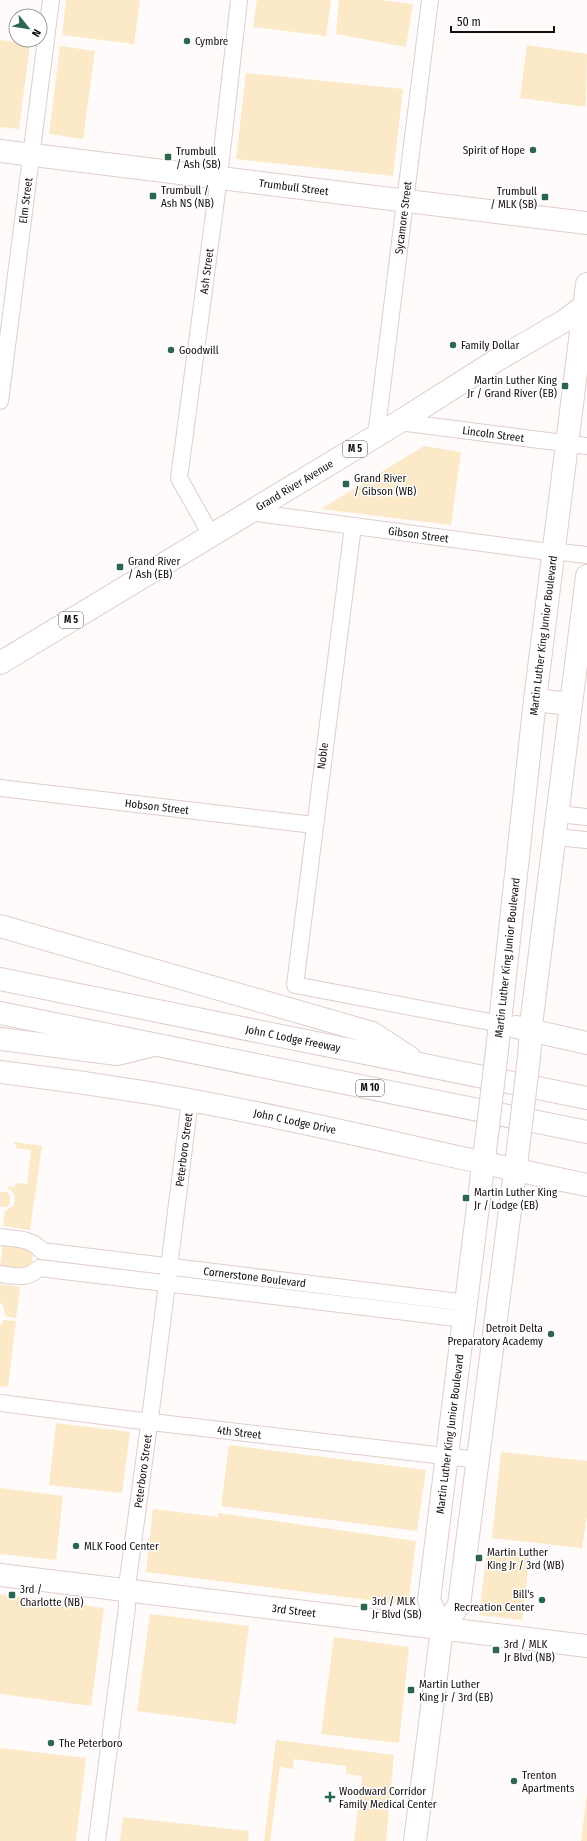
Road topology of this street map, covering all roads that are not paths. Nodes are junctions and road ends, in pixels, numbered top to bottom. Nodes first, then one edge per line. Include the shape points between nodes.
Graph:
1 (51, 0) edge
2 (239, 0) edge
3 (430, 0) edge
4 (0, 150) edge
5 (32, 154) junction
6 (219, 177) junction
7 (406, 200) junction
8 (587, 222) edge
9 (587, 284) edge
10 (585, 305) edge
11 (0, 401) edge
12 (399, 422) junction
13 (376, 436) junction
14 (577, 444) edge
15 (249, 512) junction
16 (353, 526) junction
17 (211, 535) junction
18 (553, 551) junction
19 (587, 555) edge
20 (587, 576) edge
21 (0, 664) edge
22 (535, 700) junction
23 (571, 704) junction
24 (0, 788) edge
25 (558, 814) junction
26 (587, 817) edge
27 (314, 825) junction
28 (555, 837) junction
29 (587, 840) edge
30 (0, 926) edge
31 (0, 979) edge
32 (0, 1013) edge
33 (501, 1024) junction
34 (530, 1030) junction
35 (0, 1039) edge
36 (587, 1042) edge
37 (153, 1045) junction
38 (418, 1064) junction
39 (0, 1072) edge
40 (587, 1098) edge
41 (190, 1100) junction
42 (587, 1132) edge
43 (483, 1163) junction
44 (516, 1170) junction
45 (587, 1185) edge
46 (0, 1238) edge
47 (42, 1251) junction
48 (169, 1267) junction
49 (40, 1268) junction
50 (0, 1274) edge
51 (168, 1283) junction
52 (465, 1311) junction
53 (0, 1403) edge
54 (452, 1421) junction
55 (149, 1422) junction
56 (482, 1430) junction
57 (446, 1455) junction
58 (479, 1460) junction
59 (0, 1575) edge
60 (126, 1591) junction
61 (442, 1629) junction
62 (587, 1646) edge
63 (97, 1841) edge
64 (416, 1841) edge

1 - 5 street, Elm Street
2 - 6 street, Ash Street
3 - 7 street, Sycamore Street
4 - 5 main road, Trumbull Street
5 - 6 main road, Trumbull Street
5 - 11 street, Elm Street
6 - 7 main road, Trumbull Street
6 - 17 street, Ash Street via 179,478
7 - 8 main road, Trumbull Street
7 - 13 street, Sycamore Street
9 - 10 main road, Martin Luther King Junior Boulevard
10 - 12 main road, Grand River Avenue / M 5 via 564,321
10 - 14 main road, Martin Luther King Junior Boulevard
12 - 13 main road, Grand River Avenue / M 5
12 - 14 street, Lincoln Street
13 - 15 main road, Grand River Avenue / M 5
14 - 18 main road, Martin Luther King Junior Boulevard
15 - 16 street, Gibson Street
15 - 17 main road, Grand River Avenue / M 5
16 - 18 street, Gibson Street
16 - 27 street, Noble
17 - 21 main road, Grand River Avenue / M 5
18 - 19 street, Gibson Street
18 - 22 main road, Martin Luther King Junior Boulevard
20 - 23 main road
22 - 23 main road
22 - 33 main road, Martin Luther King Junior Boulevard
23 - 25 main road
24 - 27 street, Hobson Street
25 - 26 street
25 - 28 main road
27 - 33 street, Noble via 294,985
28 - 29 street
28 - 34 main road
30 - 38 main road via 372,1033
31 - 38 main road, John C Lodge Freeway
32 - 37 main road, M 10
33 - 34 main road
33 - 43 main road, Martin Luther King Junior Boulevard, bridge
34 - 36 main road
34 - 44 main road, bridge
35 - 37 main road via 117,1054
37 - 42 main road, M 10
38 - 40 main road, John C Lodge Freeway
39 - 41 main road, John C Lodge Drive
41 - 43 main road, John C Lodge Drive
41 - 48 street, Peterboro Street
43 - 44 main road, John C Lodge Drive
43 - 52 main road, Martin Luther King Junior Boulevard
44 - 45 main road, John C Lodge Drive
44 - 56 main road
46 - 47 street, Cornerstone Boulevard via 29,1241
47 - 48 street, Cornerstone Boulevard
47 - 49 street via 43,1260
48 - 51 street, Peterboro Street
48 - 52 street, Cornerstone Boulevard
49 - 50 street via 23,1277
49 - 51 street, Cornerstone Boulevard
51 - 52 street, Cornerstone Boulevard
51 - 55 street, Peterboro Street
52 - 54 main road, Martin Luther King Junior Boulevard
53 - 55 street, 4th Street
54 - 56 main road via 462,1435 467,1437
54 - 57 main road, Martin Luther King Junior Boulevard
55 - 57 street, 4th Street
55 - 60 street, Peterboro Street
56 - 58 main road
57 - 58 street, 4th Street
57 - 61 main road, Martin Luther King Junior Boulevard via 428,1600
58 - 61 main road via 459,1605
59 - 60 main road, 3rd Street
60 - 61 main road, 3rd Street
60 - 63 street, Peterboro Street via 127,1607
61 - 62 main road, 3rd Street
61 - 64 main road

